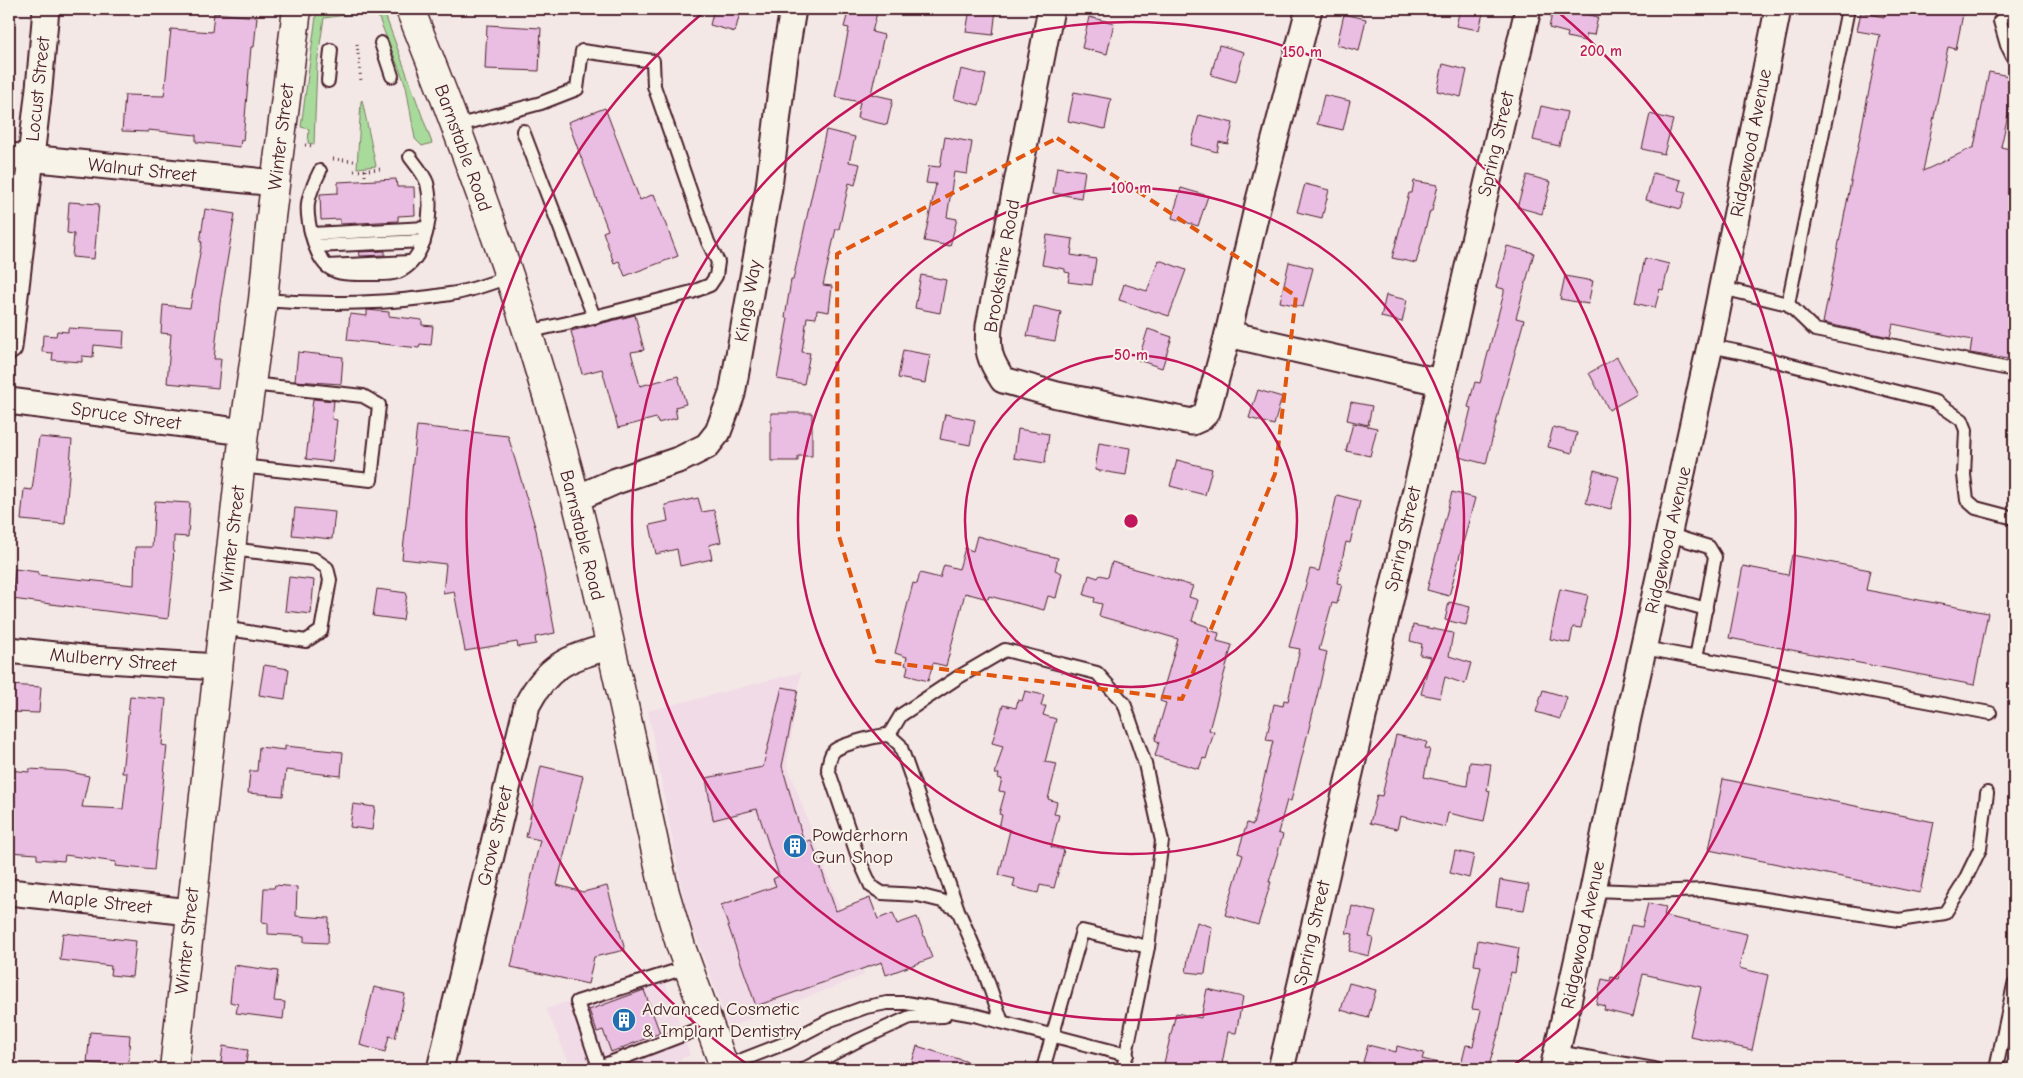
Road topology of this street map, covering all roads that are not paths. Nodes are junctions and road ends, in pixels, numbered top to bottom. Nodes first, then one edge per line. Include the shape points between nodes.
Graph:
1 (46, 9) edge
2 (297, 9) edge
3 (410, 9) edge
4 (793, 9) edge
5 (1051, 9) edge
6 (1308, 9) edge
7 (1528, 9) edge
8 (1778, 9) edge
9 (1848, 9) edge
10 (2011, 9) edge
11 (381, 43) dead end
12 (331, 50) dead end
13 (2014, 59) edge
14 (392, 76) dead end
15 (328, 80) dead end
16 (456, 126) junction
17 (523, 131) dead end
18 (20, 157) edge
19 (410, 157) dead end
20 (320, 171) dead end
21 (275, 183) junction
22 (425, 234) junction
23 (313, 240) junction
24 (509, 277) junction
25 (1722, 288) junction
26 (263, 300) junction
27 (1788, 304) junction
28 (594, 317) junction
29 (527, 332) junction
30 (1228, 334) junction
31 (1710, 346) junction
32 (9, 347) edge
33 (2014, 370) edge
34 (1440, 382) junction
35 (251, 384) junction
36 (9, 401) edge
37 (244, 432) junction
38 (240, 466) junction
39 (575, 499) junction
40 (2014, 518) edge
41 (1670, 535) junction
42 (231, 549) junction
43 (1656, 595) junction
44 (1706, 609) junction
45 (222, 628) junction
46 (610, 647) junction
47 (1644, 648) junction
48 (9, 650) edge
49 (1696, 658) junction
50 (217, 667) junction
51 (1990, 714) dead end
52 (889, 735) junction
53 (1987, 792) dead end
54 (1593, 890) junction
55 (9, 892) edge
56 (958, 910) junction
57 (190, 912) junction
58 (1148, 947) junction
59 (688, 967) junction
60 (2014, 985) edge
61 (974, 1015) junction
62 (1002, 1022) junction
63 (709, 1025) junction
64 (1052, 1035) junction
65 (1127, 1054) junction
66 (1555, 1061) edge
67 (724, 1068) edge
68 (174, 1069) edge
69 (440, 1069) edge
70 (804, 1069) edge
71 (1043, 1069) edge
72 (1123, 1069) edge
73 (1281, 1069) edge
74 (1654, 1069) edge
75 (1996, 1069) edge

1 - 18 street, Locust Street
2 - 21 main road, Winter Street
3 - 16 main road, Barnstable Road
4 - 39 street, Kings Way via 784,56 769,187 732,394 718,432 707,446 682,459
5 - 30 street, Brookshire Road via 989,326 987,348 994,366 1003,380 1057,395 1192,422 1206,412
6 - 30 street, Brookshire Road
7 - 34 street, Spring Street
8 - 25 street, Ridgewood Avenue
9 - 27 lane
10 - 13 lane via 2000,21
11 - 14 lane
12 - 15 lane
16 - 24 main road, Barnstable Road
16 - 28 lane via 541,103 577,89 582,51 653,61 654,86 708,242 718,262 716,276 710,285 692,292
17 - 28 lane
18 - 21 street, Walnut Street
18 - 32 street, Locust Street
19 - 22 lane via 426,182 429,211
20 - 23 lane via 308,195 307,211
21 - 26 main road, Winter Street
22 - 23 lane
22 - 23 lane via 410,262 393,273 338,273 327,266
24 - 26 lane via 450,294 390,300 304,303
24 - 29 main road, Barnstable Road
25 - 27 lane
25 - 31 street, Ridgewood Avenue
26 - 35 main road, Winter Street
27 - 33 lane via 1815,330
28 - 29 lane
29 - 39 main road, Barnstable Road
30 - 34 street
31 - 40 lane via 1936,402 1962,420 1966,430 1964,475 1967,500 1976,508
31 - 41 street, Ridgewood Avenue
34 - 73 street, Spring Street
35 - 37 main road, Winter Street
35 - 38 lane via 363,396 380,405 371,480
36 - 37 street, Spruce Street
37 - 38 main road, Winter Street
38 - 42 main road, Winter Street
39 - 46 main road, Barnstable Road
41 - 43 street, Ridgewood Avenue
41 - 44 lane via 1713,550 1714,567
42 - 45 main road, Winter Street
42 - 45 lane via 314,559 327,568 330,580 321,632 306,641
43 - 44 lane
43 - 47 street, Ridgewood Avenue
44 - 49 lane
45 - 50 main road, Winter Street
46 - 59 main road, Barnstable Road via 665,893
46 - 69 street, Grove Street via 583,654 556,668 537,686 527,705
47 - 49 lane
47 - 54 street, Ridgewood Avenue
48 - 50 street, Mulberry Street
49 - 51 lane
50 - 57 main road, Winter Street
52 - 56 lane via 900,745
52 - 56 lane via 878,735 835,750 829,760 828,768 858,857 871,886 882,893 918,894
52 - 58 lane via 902,715 1005,650 1096,673 1124,703 1145,764 1162,841
53 - 54 lane via 1980,849 1945,913 1899,920 1707,890
54 - 66 street, Ridgewood Avenue
55 - 57 street, Maple Street
56 - 62 lane
57 - 68 main road, Winter Street
58 - 64 lane via 1082,932
58 - 65 lane
59 - 63 main road, Barnstable Road
59 - 63 lane via 577,1002 599,1067
60 - 75 lane
61 - 62 lane
61 - 67 lane via 906,1003 866,1007
61 - 70 lane via 910,1017
62 - 64 lane
63 - 67 main road, Barnstable Road
64 - 65 lane
64 - 71 lane
65 - 72 lane
66 - 74 lane

